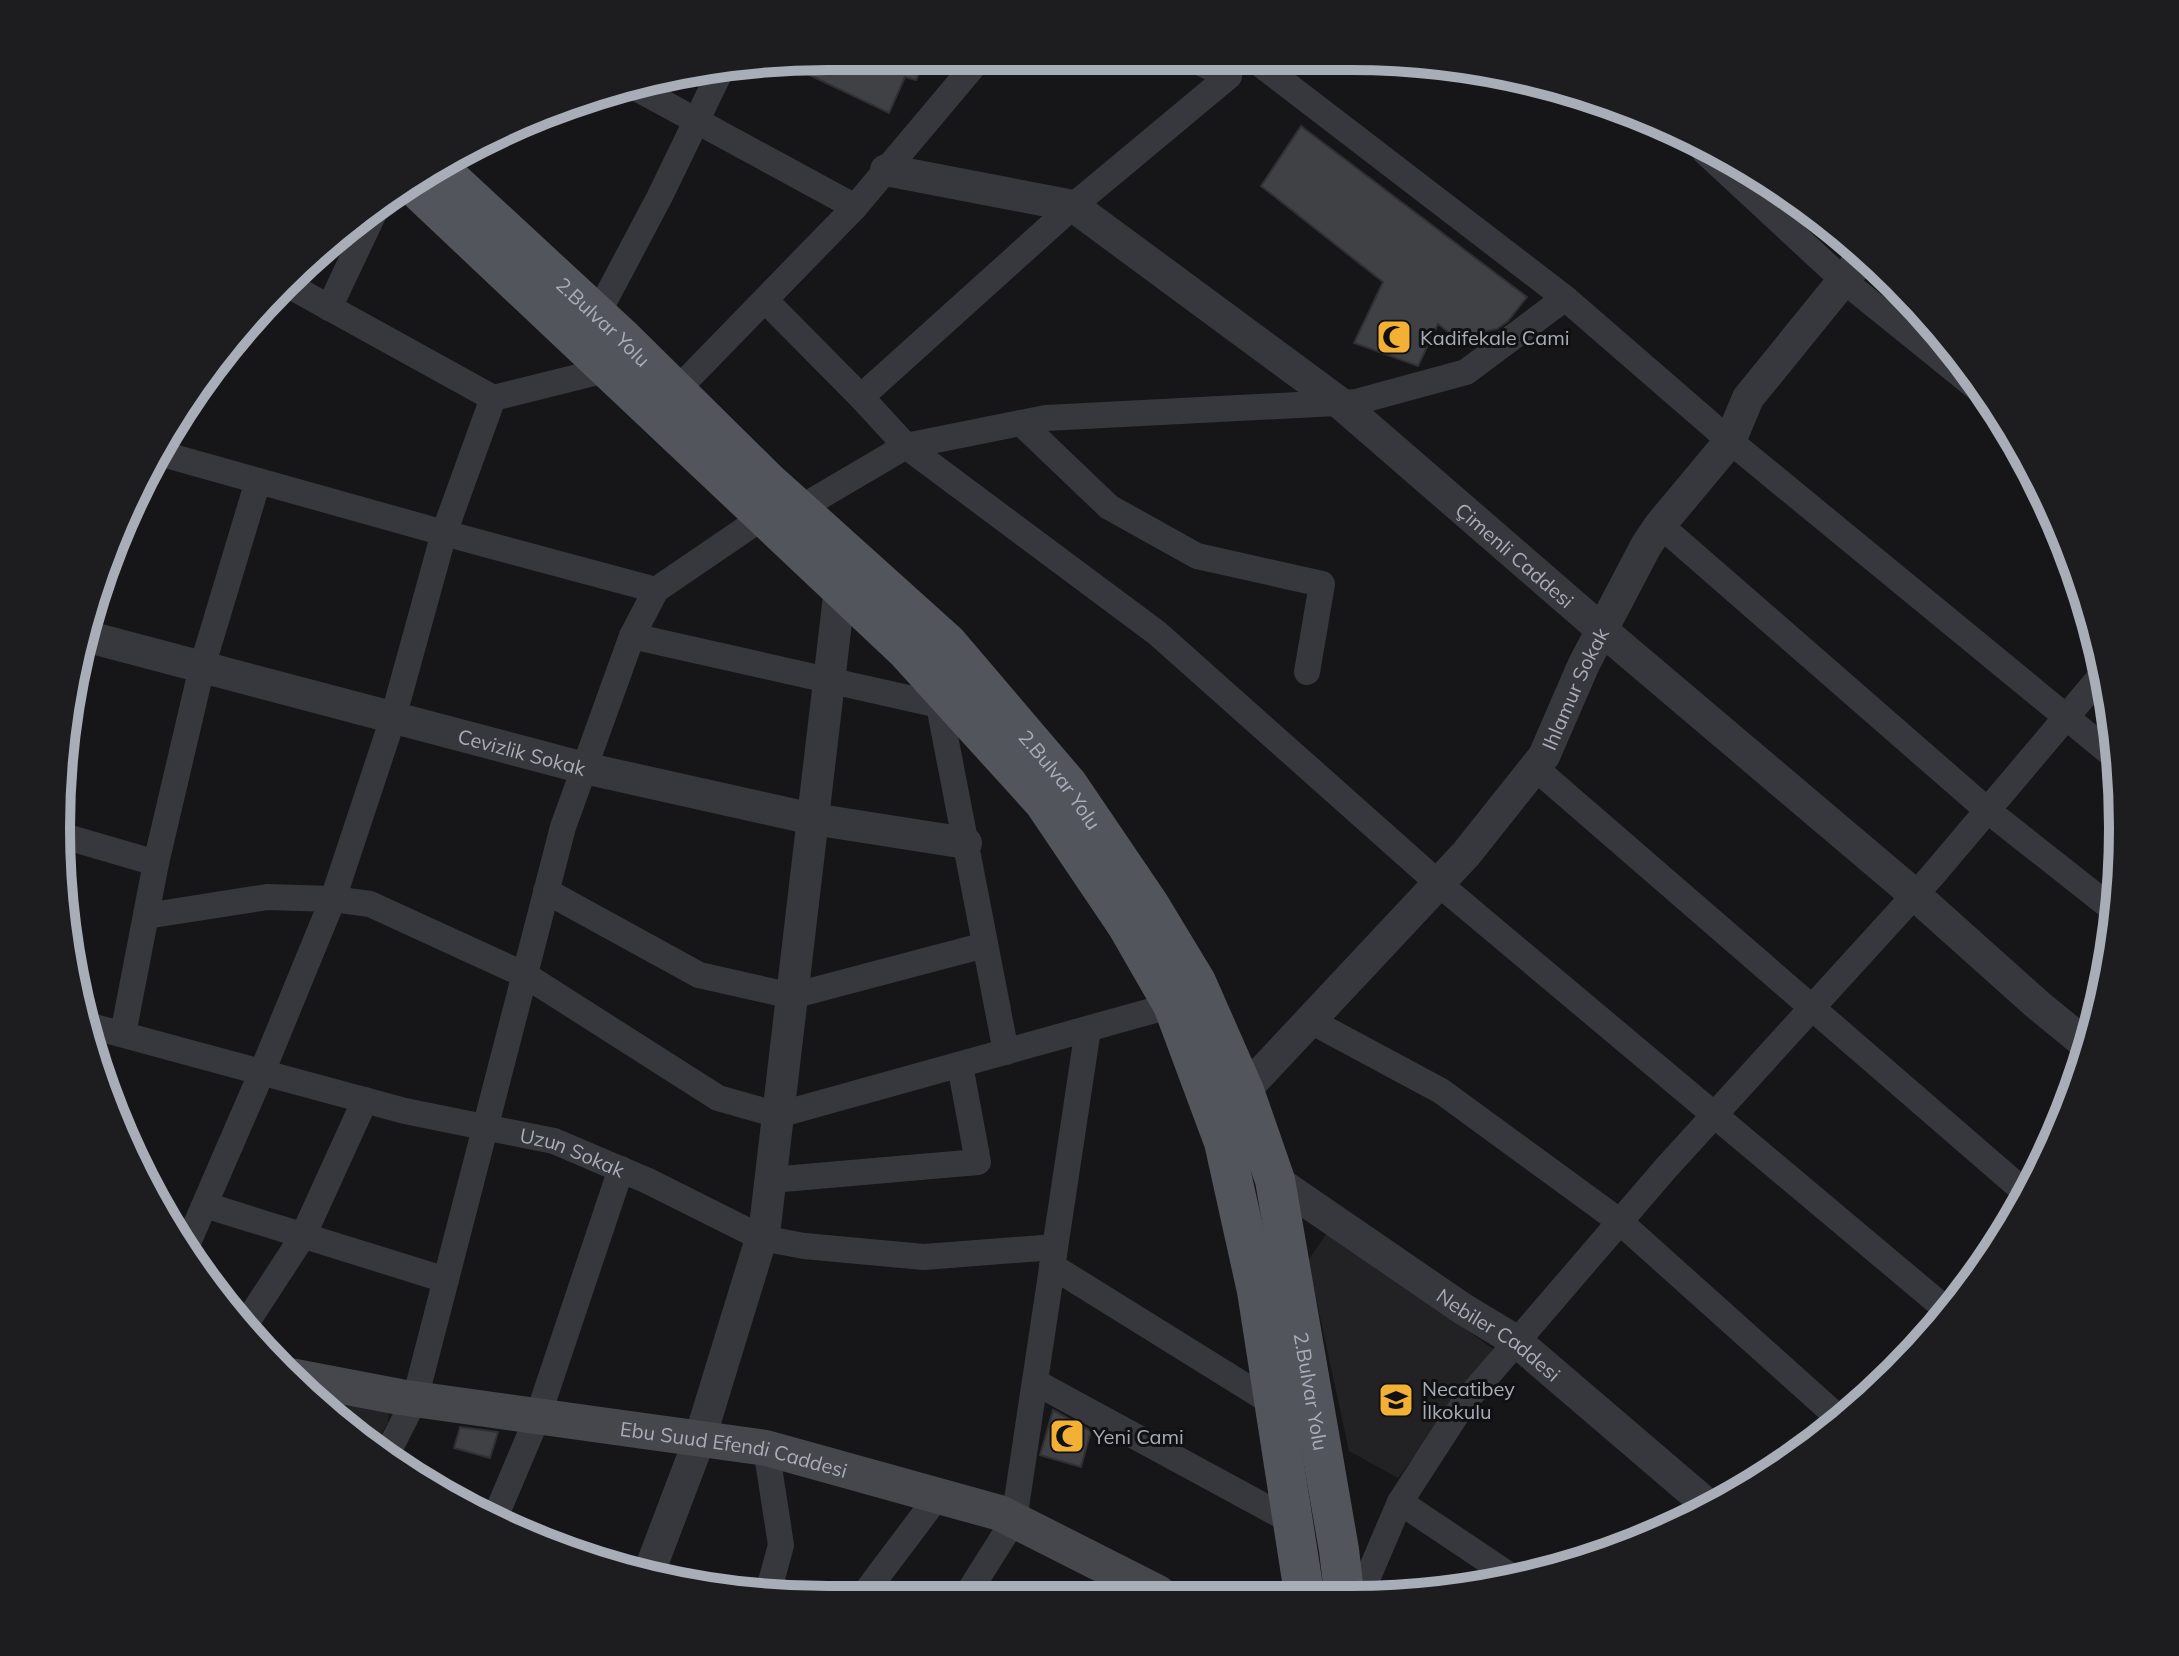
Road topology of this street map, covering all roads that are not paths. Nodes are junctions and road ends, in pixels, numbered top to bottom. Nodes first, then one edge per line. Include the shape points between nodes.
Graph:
1 (970, 70) edge
2 (1216, 70) edge
3 (1236, 70) edge
4 (1267, 70) edge
5 (1229, 76) junction
6 (717, 78) edge
7 (645, 93) edge
8 (696, 121) junction
9 (1722, 167) edge
10 (886, 170) junction
11 (445, 174) edge
12 (419, 191) edge
13 (1073, 206) junction
14 (855, 207) junction
15 (368, 227) edge
16 (1857, 264) edge
17 (1843, 280) junction
18 (295, 289) edge
19 (1565, 298) junction
20 (765, 300) junction
21 (329, 308) junction
22 (597, 315) junction
23 (610, 369) junction
24 (1954, 370) edge
25 (676, 391) junction
26 (861, 397) junction
27 (493, 398) junction
28 (1340, 403) junction
29 (1021, 423) junction
30 (1730, 441) junction
31 (906, 446) junction
32 (168, 456) edge
33 (258, 481) junction
34 (781, 513) junction
35 (1660, 525) junction
36 (444, 533) junction
37 (840, 588) junction
38 (656, 590) junction
39 (1602, 630) junction
40 (632, 636) junction
41 (95, 639) edge
42 (202, 667) junction
43 (1307, 672) dead end
44 (829, 680) junction
45 (2095, 683) edge
46 (937, 693) junction
47 (2067, 716) junction
48 (393, 718) junction
49 (2105, 748) edge
50 (1534, 767) junction
51 (584, 768) junction
52 (1987, 810) junction
53 (813, 819) junction
54 (70, 838) edge
55 (966, 843) junction
56 (156, 863) junction
57 (1438, 883) junction
58 (546, 891) junction
59 (1915, 895) junction
60 (333, 899) junction
61 (2105, 903) edge
62 (146, 916) junction
63 (985, 945) junction
64 (525, 975) junction
65 (792, 996) junction
66 (1173, 1005) junction
67 (1811, 1008) junction
68 (1309, 1020) junction
69 (97, 1028) edge
70 (1088, 1029) junction
71 (123, 1034) junction
72 (2079, 1038) edge
73 (1006, 1052) junction
74 (960, 1065) junction
75 (262, 1072) junction
76 (1244, 1091) junction
77 (365, 1100) junction
78 (778, 1115) junction
79 (1714, 1116) junction
80 (485, 1127) junction
81 (621, 1169) junction
82 (771, 1180) junction
83 (1275, 1180) junction
84 (2018, 1186) edge
85 (205, 1205) junction
86 (1619, 1221) junction
87 (303, 1236) junction
88 (191, 1237) edge
89 (762, 1238) junction
90 (1054, 1257) junction
91 (446, 1280) junction
92 (1940, 1304) edge
93 (250, 1318) edge
94 (1516, 1341) junction
95 (308, 1379) edge
96 (1035, 1382) junction
97 (415, 1399) junction
98 (1274, 1404) junction
99 (1833, 1413) edge
100 (538, 1416) junction
101 (700, 1438) junction
102 (391, 1446) edge
103 (766, 1448) junction
104 (938, 1496) junction
105 (1701, 1500) edge
106 (1400, 1502) junction
107 (498, 1510) edge
108 (1014, 1520) junction
109 (1293, 1522) junction
110 (652, 1565) edge
111 (1502, 1570) edge
112 (771, 1583) edge
113 (1365, 1585) edge
114 (870, 1586) edge
115 (972, 1586) edge
116 (1144, 1586) edge
117 (1303, 1586) edge
118 (1343, 1586) edge

1 - 10 street
2 - 5 street
3 - 5 street
4 - 19 street
5 - 13 street
6 - 8 street
7 - 8 street
8 - 14 street
8 - 22 street
9 - 17 street
10 - 13 street, Çimenli Caddesi
10 - 14 street
11 - 22 main road, 2.Bulvar Yolu
12 - 23 main road, 2.Bulvar Yolu
13 - 26 street
13 - 28 street, Çimenli Caddesi
14 - 20 street
15 - 21 street
16 - 17 street, Ihlamur Sokak
17 - 24 street
17 - 30 street, Ihlamur Sokak via 1748,398
18 - 21 street
19 - 28 street via 1466,372
19 - 30 street
20 - 25 street
20 - 26 street
21 - 27 street
22 - 25 main road, 2.Bulvar Yolu
23 - 27 street
23 - 34 main road, 2.Bulvar Yolu
25 - 34 main road, 2.Bulvar Yolu via 767,481
26 - 31 street
27 - 36 street
28 - 29 street
28 - 39 street, Çimenli Caddesi
29 - 31 street
29 - 43 street via 1109,507 1197,556 1322,584
30 - 35 street, Ihlamur Sokak
30 - 47 street
31 - 34 street
31 - 57 street via 1157,633
32 - 33 street
33 - 36 street
33 - 42 street
34 - 37 main road, 2.Bulvar Yolu
34 - 38 street
34 - 76 main road, 2.Bulvar Yolu via 947,643 1068,785 1196,982
35 - 39 street, Ihlamur Sokak
35 - 52 street
36 - 38 street
36 - 48 street
37 - 44 street
37 - 46 main road, 2.Bulvar Yolu via 907,651
38 - 40 street
39 - 50 street, Ihlamur Sokak via 1544,756
39 - 59 street, Çimenli Caddesi
40 - 44 street
40 - 51 street
41 - 42 street, Cevizlik Sokak
42 - 48 street, Cevizlik Sokak
42 - 56 street
44 - 46 street
44 - 53 street
45 - 47 street
46 - 55 street
46 - 66 main road, 2.Bulvar Yolu via 1044,802 1127,925
47 - 49 street
47 - 52 street
48 - 51 street, Cevizlik Sokak
48 - 60 street
50 - 57 street, Ihlamur Sokak
50 - 67 street
51 - 53 street, Cevizlik Sokak
51 - 58 street
52 - 59 street
52 - 61 street
53 - 55 street, Cevizlik Sokak
53 - 65 street
54 - 56 street
55 - 63 street
56 - 62 street
57 - 68 street, Ihlamur Sokak
57 - 79 street
58 - 64 street
58 - 65 street via 699,975
59 - 67 street
59 - 72 street, Çimenli Caddesi
60 - 62 street via 267,897
60 - 64 street via 370,904
60 - 75 street
62 - 71 street
63 - 65 street
63 - 73 street
64 - 78 street via 718,1098
64 - 80 street
65 - 78 street
66 - 70 street
66 - 98 main road, 2.Bulvar Yolu via 1224,1142 1257,1291
67 - 79 street
67 - 84 street
68 - 76 street, Ihlamur Sokak
68 - 86 street via 1441,1091
69 - 71 street, Uzun Sokak
70 - 73 street
70 - 90 street
71 - 75 street, Uzun Sokak
73 - 74 street
74 - 78 street
74 - 82 street via 978,1162
75 - 77 street, Uzun Sokak
75 - 85 street
76 - 83 main road, 2.Bulvar Yolu
77 - 80 street, Uzun Sokak
77 - 87 street
78 - 82 street
79 - 86 street
79 - 92 street
80 - 81 street, Uzun Sokak via 554,1141
80 - 91 street
81 - 89 street, Uzun Sokak
81 - 100 street
82 - 89 street
83 - 94 street, Nebiler Caddesi
83 - 118 main road, 2.Bulvar Yolu
85 - 87 street
85 - 88 street
86 - 94 street
86 - 99 street
87 - 91 street
87 - 93 street
89 - 90 street, Uzun Sokak via 924,1257
89 - 101 street
90 - 96 street
90 - 98 street
91 - 97 street
94 - 105 street, Nebiler Caddesi
94 - 106 street via 1464,1403
95 - 97 main road, Ebu Suud Efendi Caddesi
96 - 108 street
96 - 109 street
97 - 100 main road, Ebu Suud Efendi Caddesi
97 - 102 street
98 - 109 main road, 2.Bulvar Yolu
100 - 101 main road, Ebu Suud Efendi Caddesi
100 - 107 street
101 - 103 main road, Ebu Suud Efendi Caddesi
101 - 110 street
103 - 104 main road, Ebu Suud Efendi Caddesi
103 - 112 street via 781,1545
104 - 108 main road, Ebu Suud Efendi Caddesi
104 - 114 street
106 - 111 street
106 - 113 street
108 - 115 street
108 - 116 main road, Ebu Suud Efendi Caddesi
109 - 117 main road, 2.Bulvar Yolu

